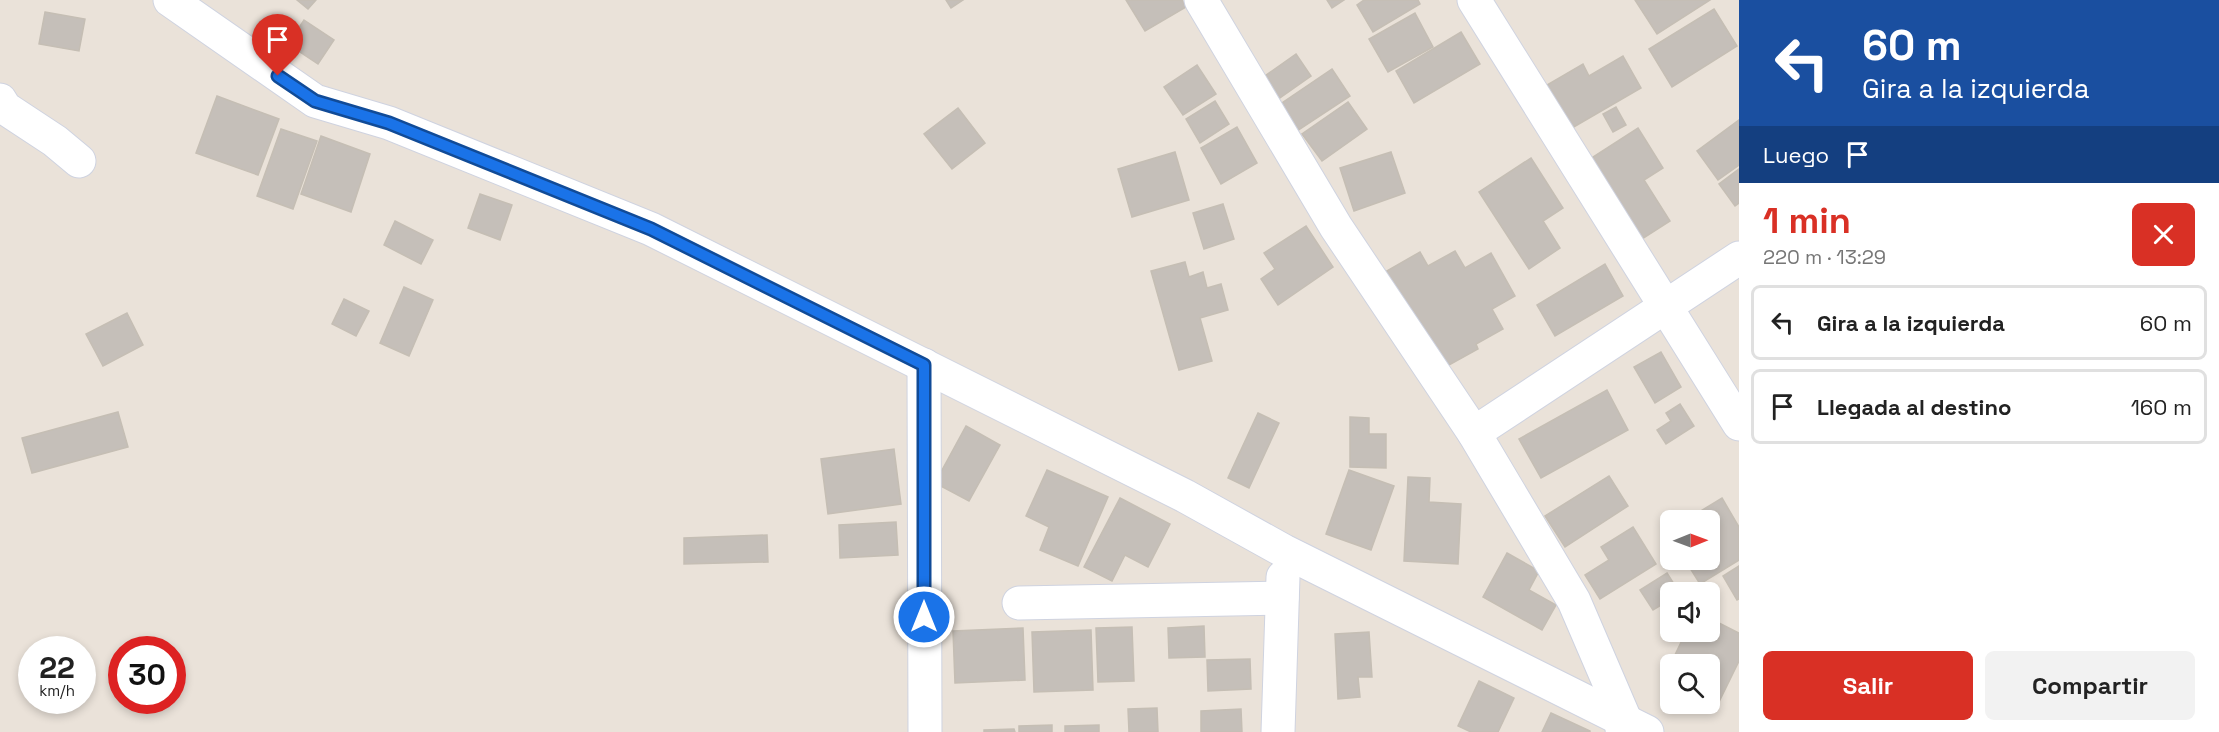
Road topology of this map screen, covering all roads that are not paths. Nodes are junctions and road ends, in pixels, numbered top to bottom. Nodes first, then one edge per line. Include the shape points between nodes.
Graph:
1 (170, 0) edge
2 (1474, 0) edge
3 (1208, 2) edge
4 (0, 100) edge
5 (79, 161) dead end
6 (1739, 258) edge
7 (1666, 306) junction
8 (924, 365) junction
9 (1739, 424) edge
10 (1474, 433) junction
11 (1284, 551) junction
12 (1282, 598) junction
13 (1019, 603) dead end
14 (1631, 729) edge
15 (925, 732) edge
16 (1278, 732) edge

1 - 8 street via 315,101 389,123 651,229
2 - 7 street
3 - 10 street via 1336,227
4 - 5 street via 5,108
6 - 7 street
7 - 9 street
7 - 10 street
8 - 11 street via 1185,496
8 - 15 street
10 - 14 street via 1574,601
11 - 12 street
11 - 14 street
12 - 13 street
12 - 16 street

